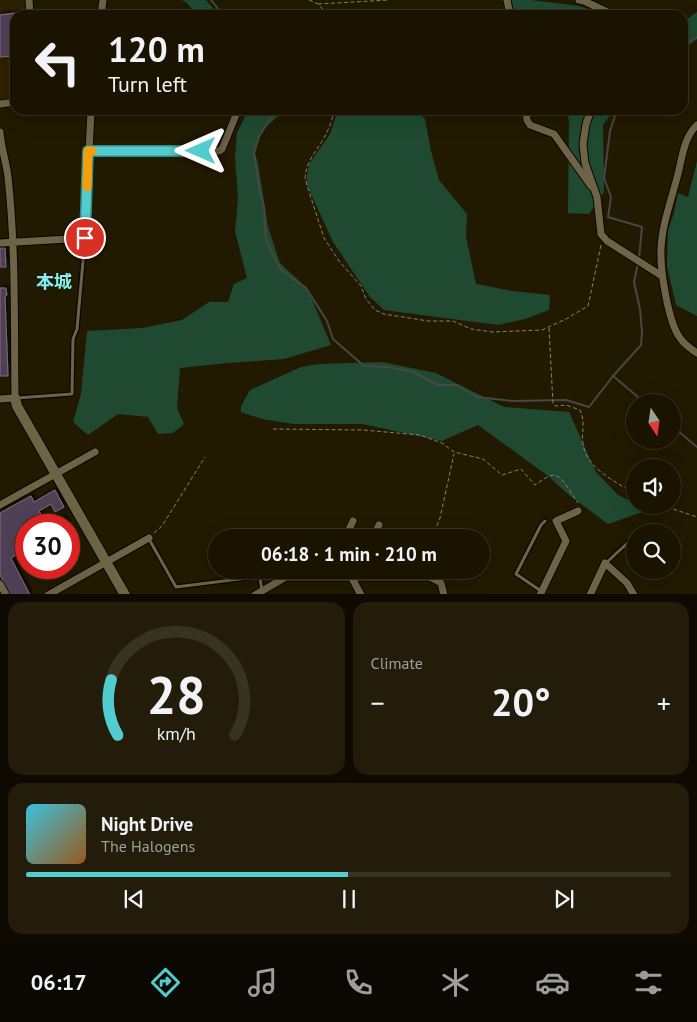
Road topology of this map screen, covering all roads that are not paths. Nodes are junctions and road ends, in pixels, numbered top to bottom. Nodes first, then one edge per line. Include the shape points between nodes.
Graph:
1 (579, 0) edge
2 (603, 10) edge
3 (91, 115) edge
4 (236, 115) edge
5 (526, 115) edge
6 (589, 115) edge
7 (697, 125) edge
8 (0, 132) edge
9 (88, 151) junction
10 (595, 192) junction
11 (85, 238) junction
12 (12, 242) junction
13 (0, 244) edge
14 (662, 276) junction
15 (697, 353) edge
16 (15, 398) junction
17 (0, 399) edge
18 (95, 452) dead end
19 (56, 473) junction
20 (0, 505) edge
21 (578, 511) road end
22 (353, 521) dead end
23 (545, 522) dead end
24 (379, 525) dead end
25 (349, 529) edge
26 (377, 529) edge
27 (149, 538) joint
28 (626, 544) edge
29 (107, 562) junction
30 (605, 563) junction
31 (282, 579) edge
32 (353, 579) edge
33 (433, 579) edge
34 (0, 584) edge
35 (258, 593) edge
36 (541, 593) edge
37 (6, 594) edge
38 (48, 594) edge
39 (125, 594) edge
40 (361, 594) edge
41 (444, 594) edge
42 (590, 594) edge
43 (634, 594) edge

1 - 2 street
3 - 9 street
4 - 9 street via 220,151
5 - 10 street via 530,125 554,134
6 - 10 street via 583,144 584,164
7 - 14 street via 688,137 668,213 661,248
8 - 12 street via 8,174
9 - 11 street
10 - 14 street via 603,238
11 - 12 street
11 - 16 lane via 73,338 72,394
12 - 13 street
12 - 16 street
14 - 15 street via 679,337
16 - 17 street
16 - 19 street
18 - 19 street
19 - 20 street
19 - 29 street
21 - 36 street via 556,521 566,541
22 - 25 street
23 - 36 lane via 516,574
24 - 26 street
27 - 29 street
27 - 35 lane via 176,587 256,577 260,578
28 - 30 lane
29 - 38 street
29 - 39 street
30 - 42 street
30 - 43 street via 627,582
31 - 35 street
32 - 40 street
33 - 41 street via 440,583
34 - 37 street

